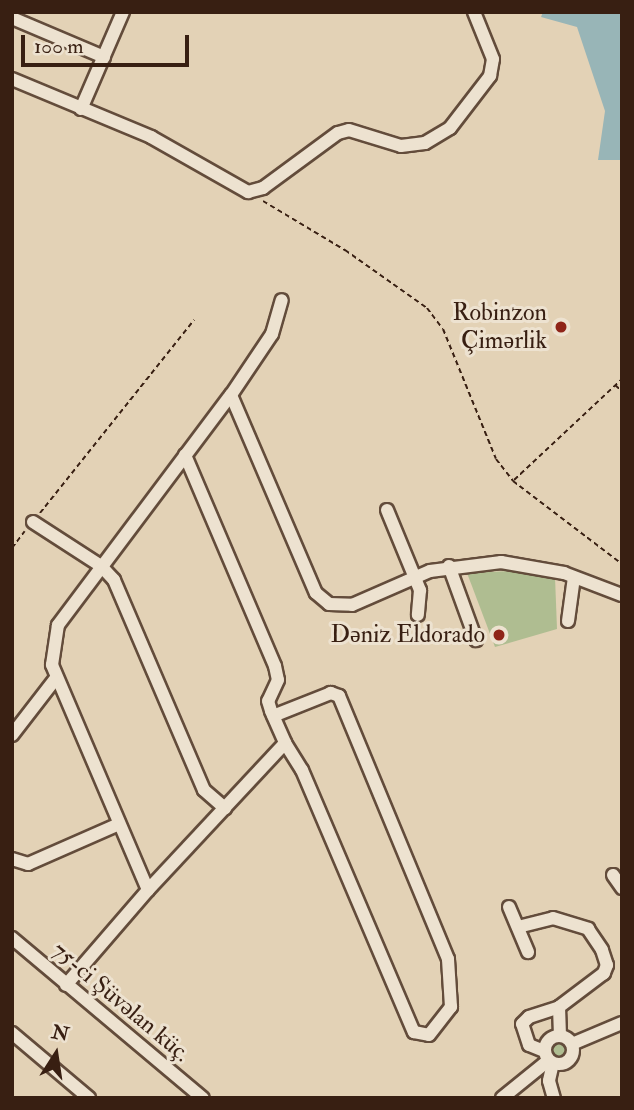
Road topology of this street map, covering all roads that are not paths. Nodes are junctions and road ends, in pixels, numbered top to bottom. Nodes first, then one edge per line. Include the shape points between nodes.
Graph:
1 (123, 12) edge
2 (474, 12) edge
3 (12, 18) edge
4 (104, 57) junction
5 (12, 79) edge
6 (81, 109) junction
7 (282, 300) dead end
8 (230, 395) junction
9 (184, 455) junction
10 (387, 510) dead end
11 (33, 522) road end
12 (101, 566) junction
13 (449, 566) junction
14 (415, 575) junction
15 (573, 577) junction
16 (622, 595) edge
17 (418, 615) dead end
18 (568, 621) dead end
19 (476, 640) dead end
20 (56, 678) junction
21 (274, 716) junction
22 (14, 728) edge
23 (285, 743) junction
24 (225, 808) junction
25 (117, 825) junction
26 (12, 859) edge
27 (613, 875) dead end
28 (622, 888) edge
29 (148, 890) junction
30 (509, 907) dead end
31 (518, 928) junction
32 (12, 938) edge
33 (528, 952) dead end
34 (66, 985) junction
35 (559, 1007) junction
36 (622, 1023) edge
37 (12, 1033) edge
38 (560, 1035) junction
39 (572, 1044) junction
40 (549, 1058) junction
41 (89, 1098) edge
42 (203, 1098) edge
43 (502, 1098) edge
44 (554, 1098) edge

1 - 4 street
2 - 6 street via 494,59 491,76 450,128 425,143 401,146 349,130 338,132 262,188 248,192 151,137
3 - 4 street
4 - 6 street
5 - 6 street
7 - 8 street via 272,334
8 - 9 street
8 - 14 street via 321,600 352,605
9 - 12 street
9 - 21 street via 275,666 278,680 268,701
10 - 14 street
11 - 12 street
12 - 20 street via 58,625 52,666
12 - 24 street via 118,589 204,790
13 - 14 street
13 - 15 street via 518,563
13 - 19 street
14 - 17 street via 421,597
15 - 16 street
15 - 18 street
20 - 22 street
20 - 25 street
21 - 23 street
21 - 23 street via 331,693 339,696 446,951 451,1007 429,1035 414,1032 302,770
23 - 24 street
24 - 29 street
25 - 26 street via 28,864
25 - 29 street
27 - 28 street
29 - 34 street
30 - 31 street
31 - 33 street
31 - 35 street via 553,918 588,929 597,938 607,965 604,973
32 - 34 street, 75-ci Şüvəlan küç.
34 - 42 street, 75-ci Şüvəlan küç.
35 - 38 street
35 - 40 street via 528,1017 522,1024 529,1045
36 - 39 street
37 - 41 street
38 - 39 street
38 - 40 street via 550,1038
39 - 40 street via 567,1062
40 - 43 street
40 - 44 street

